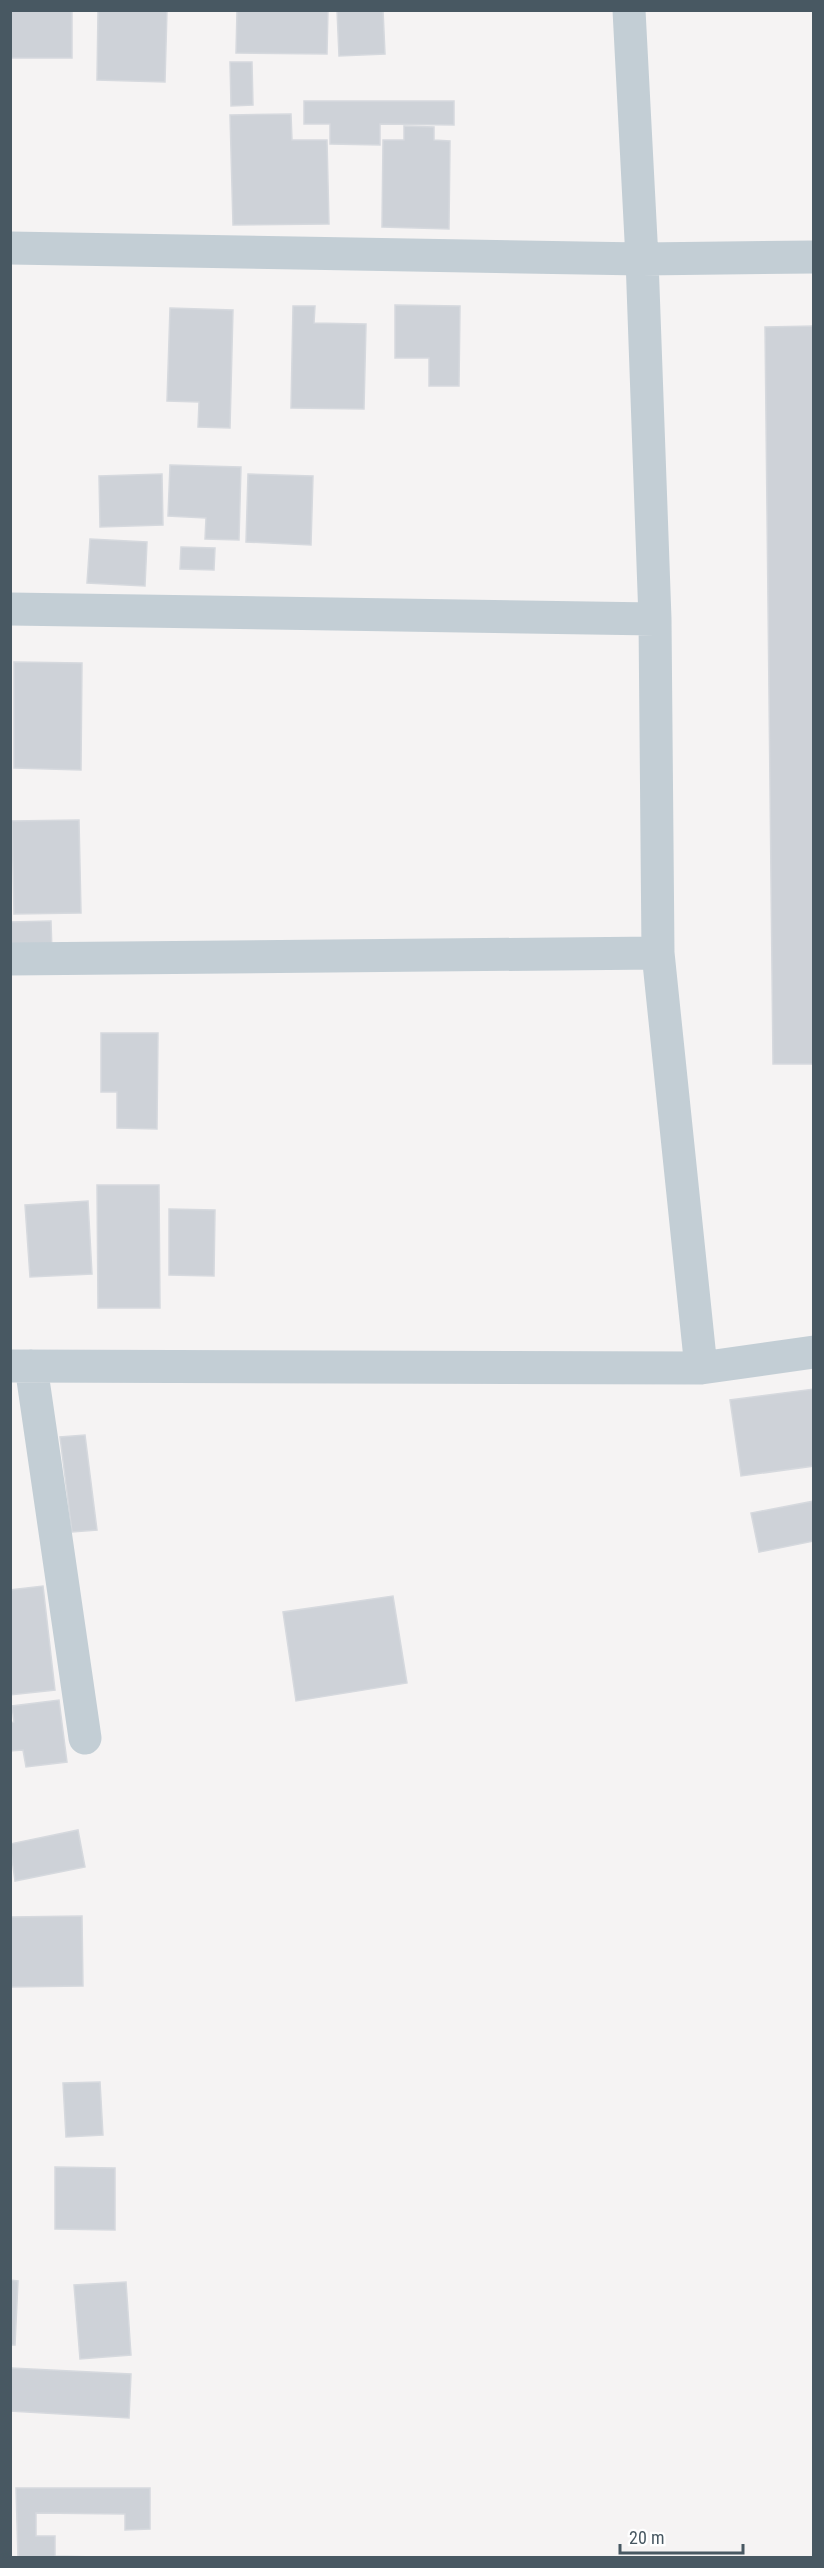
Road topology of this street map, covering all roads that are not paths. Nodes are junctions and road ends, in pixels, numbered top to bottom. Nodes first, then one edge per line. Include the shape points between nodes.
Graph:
1 (629, 10) edge
2 (10, 248) edge
3 (813, 257) edge
4 (642, 259) junction
5 (10, 609) edge
6 (656, 620) junction
7 (658, 953) junction
8 (10, 959) edge
9 (813, 1352) edge
10 (21, 1366) edge
11 (701, 1368) junction
12 (85, 1738) dead end

1 - 4 street
2 - 4 street
3 - 4 street
4 - 6 street
5 - 6 street
6 - 7 street
7 - 8 street
7 - 11 street
9 - 11 street
10 - 11 street
10 - 12 street

